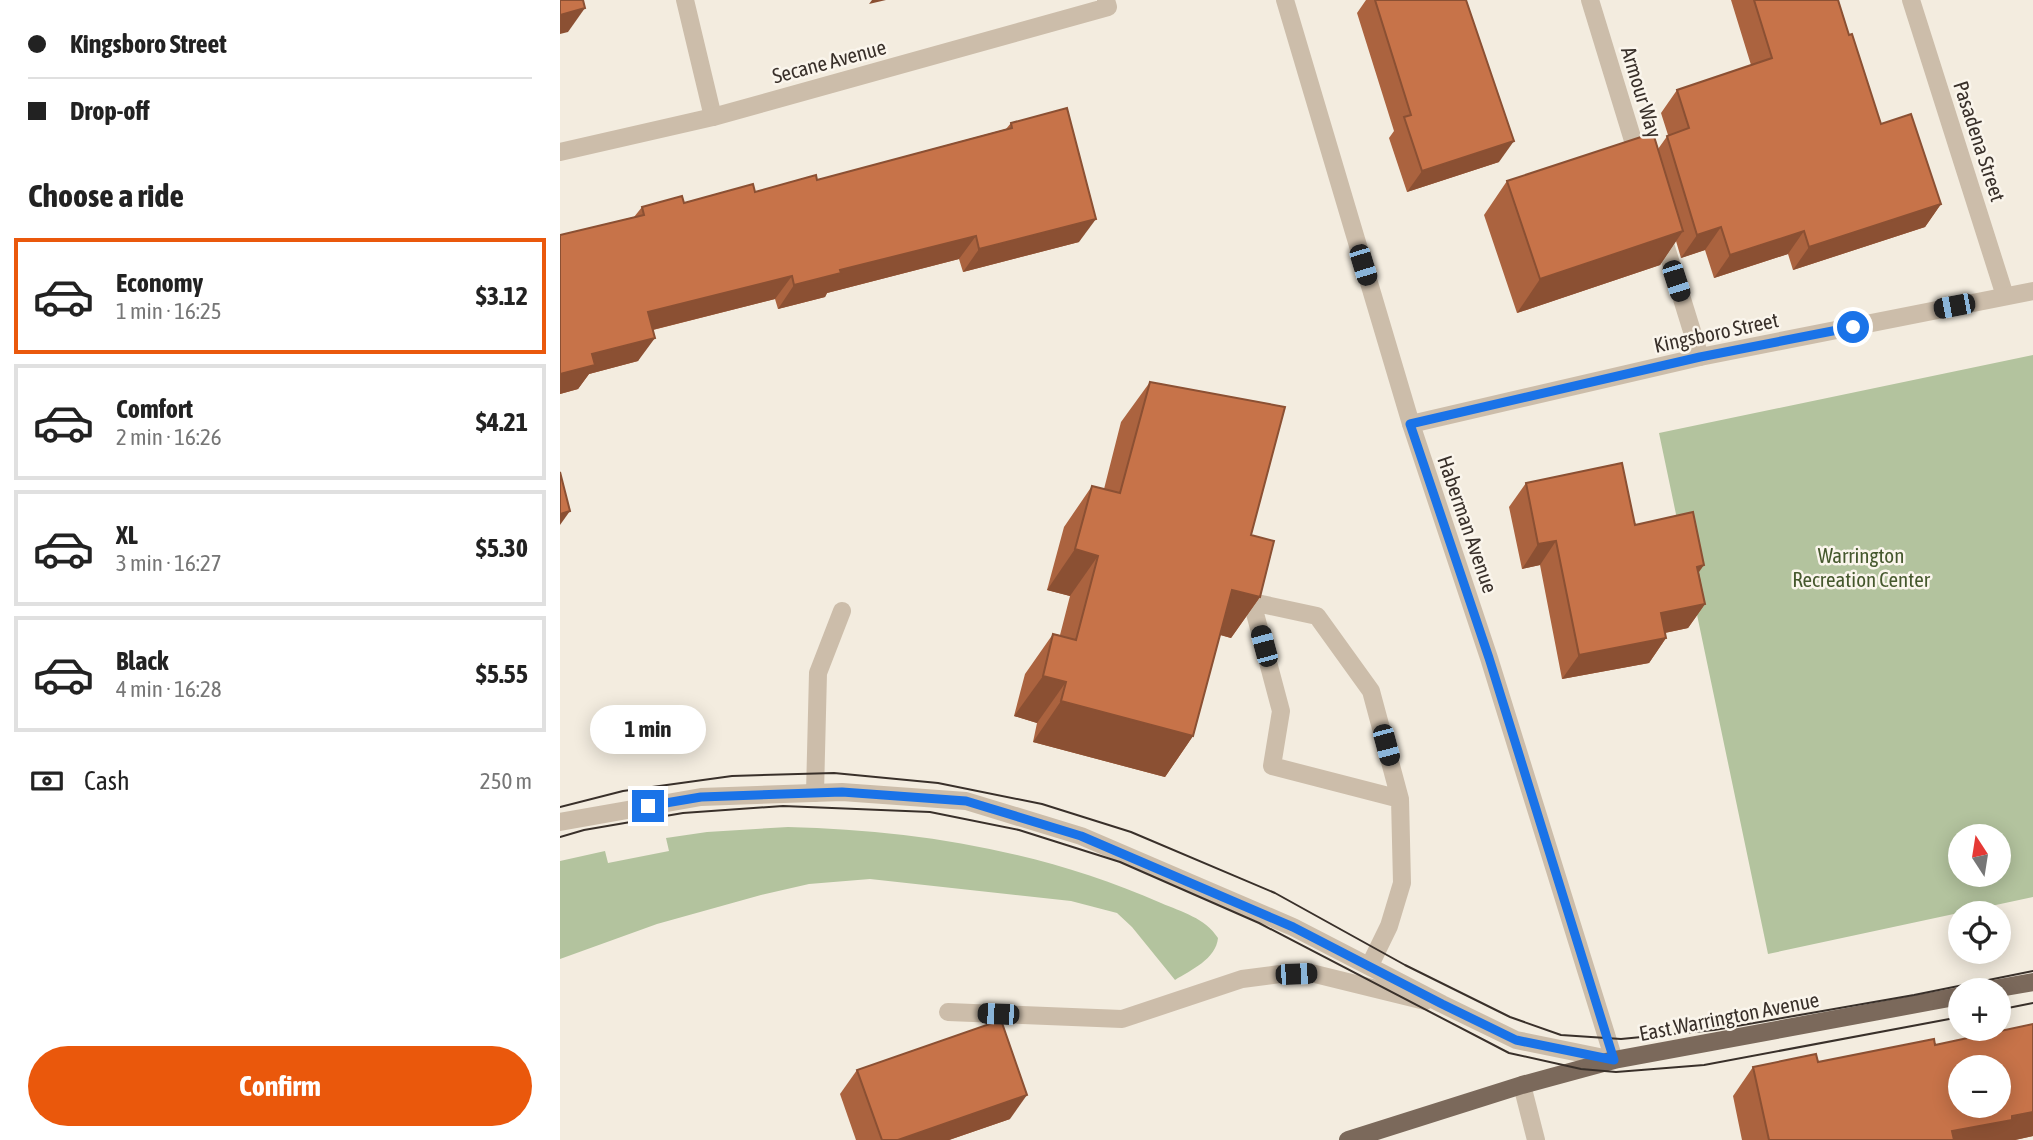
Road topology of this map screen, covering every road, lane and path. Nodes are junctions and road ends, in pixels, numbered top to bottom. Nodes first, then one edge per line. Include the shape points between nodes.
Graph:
1 (685, 0) edge
2 (1285, 0) edge
3 (1590, 0) edge
4 (1911, 0) edge
5 (1107, 4) edge
6 (713, 117) junction
7 (560, 152) edge
8 (1643, 172) edge
9 (1655, 212) edge
10 (2033, 291) edge
11 (2005, 296) junction
12 (1700, 357) junction
13 (1410, 424) junction
14 (842, 611) dead end
15 (815, 793) junction
16 (1400, 799) junction
17 (560, 822) edge
18 (1370, 965) junction
19 (2033, 982) edge
20 (2011, 986) edge
21 (1948, 998) edge
22 (1442, 1004) junction
23 (948, 1012) dead end
24 (1614, 1060) junction
25 (1522, 1085) junction
26 (1348, 1140) edge
27 (1536, 1140) edge

1 - 6 street
2 - 13 street, Haberman Avenue
3 - 8 street, Armour Way
4 - 11 street, Pasadena Street
5 - 6 street, Secane Avenue
6 - 7 street, Secane Avenue
9 - 12 street
10 - 11 street, Kingsboro Street
11 - 12 street, Kingsboro Street
12 - 13 street, Kingsboro Street
13 - 24 street, Haberman Avenue via 1489,658
14 - 15 street via 818,673
15 - 17 street via 701,797
15 - 18 street via 966,801 1081,836
16 - 16 street via 1371,691 1317,616 1252,602 1281,711 1272,766
16 - 18 street via 1402,883 1389,926
18 - 22 street
19 - 20 main road
21 - 24 main road, East Warrington Avenue
22 - 23 street via 1311,973 1242,979 1122,1019
22 - 24 street via 1516,1040
24 - 25 main road, East Warrington Avenue
25 - 26 main road, East Warrington Avenue
25 - 27 street

